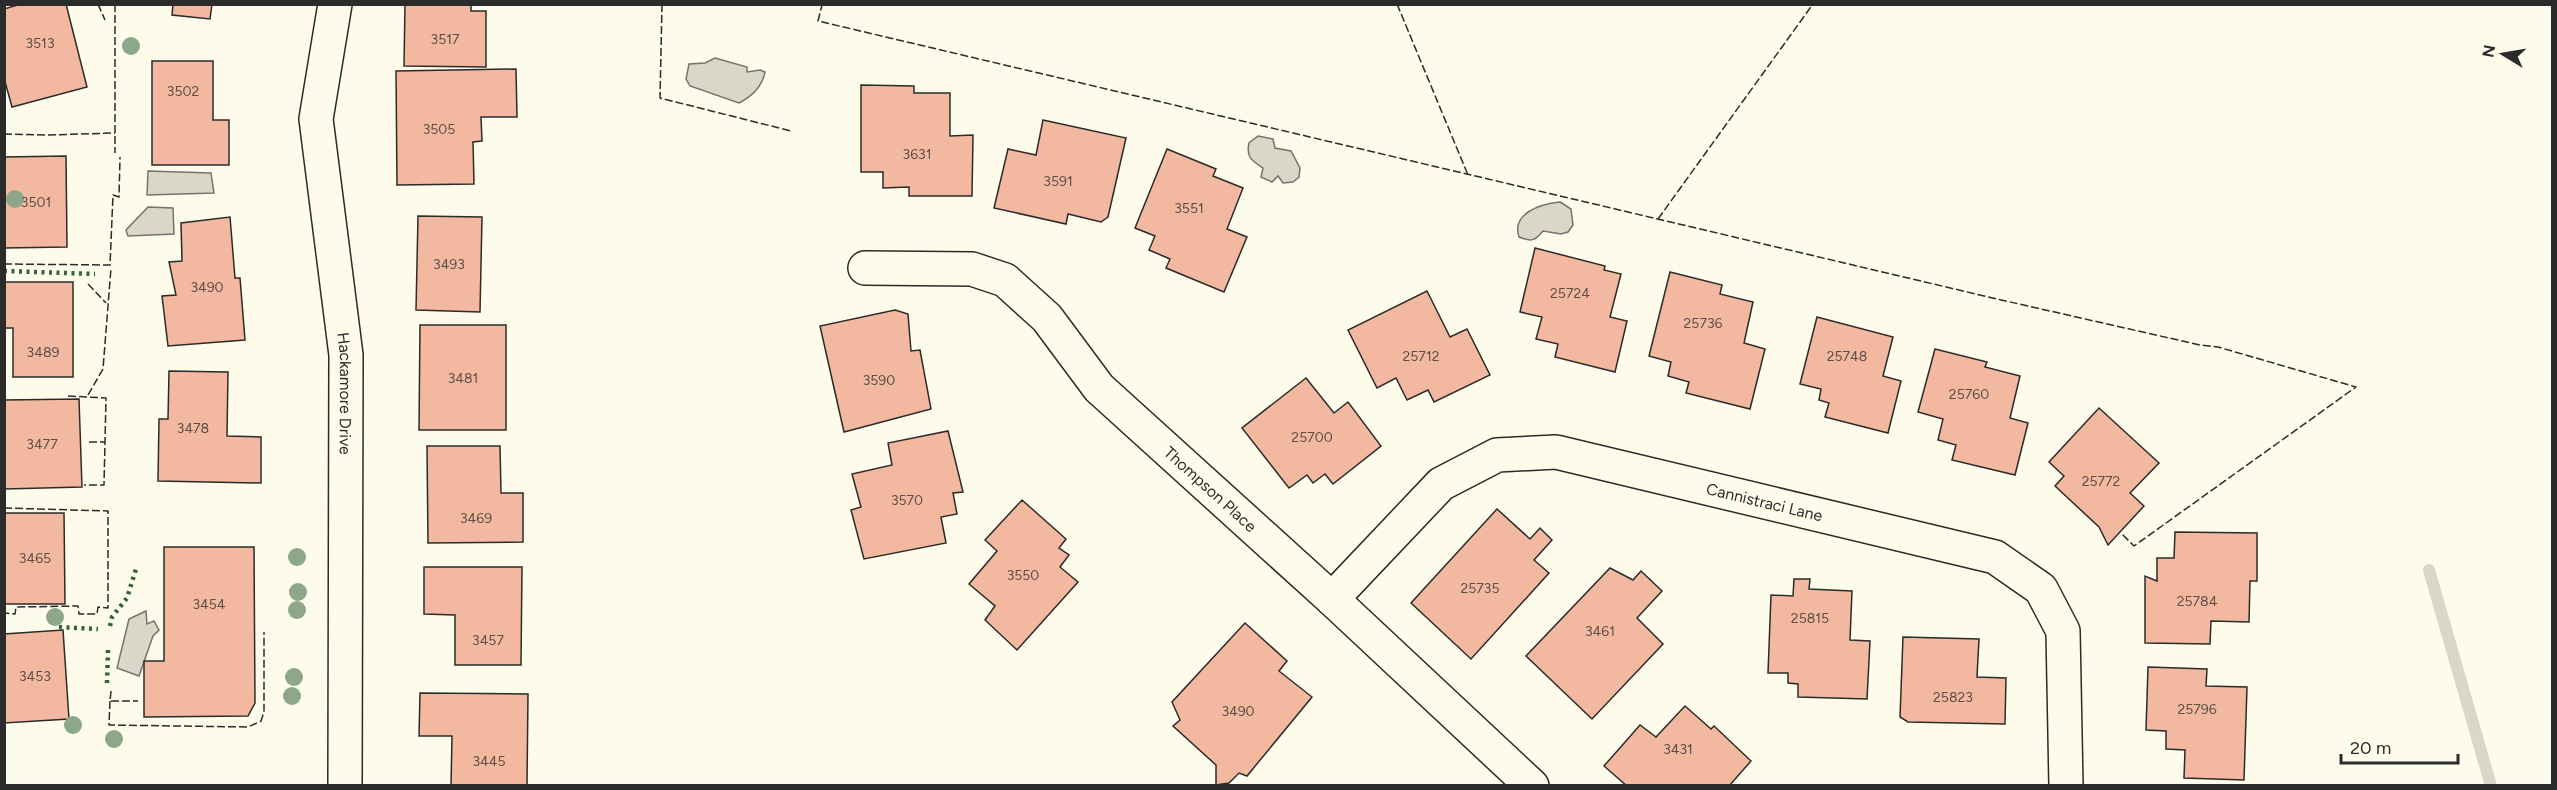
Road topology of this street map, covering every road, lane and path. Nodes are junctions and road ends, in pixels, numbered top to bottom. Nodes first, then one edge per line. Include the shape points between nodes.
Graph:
1 (335, 4) edge
2 (865, 268) dead end
3 (1332, 599) junction
4 (345, 786) edge
5 (1532, 786) edge
6 (2066, 786) edge

1 - 4 street, Hackamore Drive via 316,119 346,355
2 - 3 street, Thompson Place via 972,269 1005,280 1047,318 1099,387
3 - 5 street, Thompson Place
3 - 6 street, Cannistraci Lane via 1441,484 1497,456 1556,452 1995,557 2041,590 2063,631

